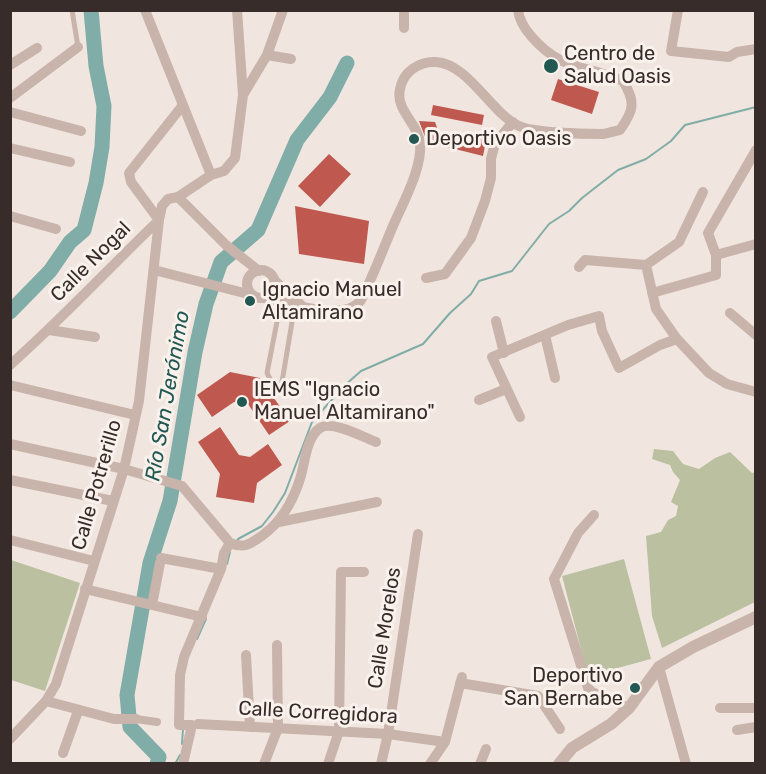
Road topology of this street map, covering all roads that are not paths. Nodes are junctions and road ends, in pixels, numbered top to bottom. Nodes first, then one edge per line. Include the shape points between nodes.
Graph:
1 (72, 10) edge
2 (145, 10) edge
3 (237, 10) edge
4 (283, 10) edge
5 (404, 10) edge
6 (518, 10) edge
7 (678, 10) edge
8 (404, 28) dead end
9 (78, 47) joint
10 (37, 48) dead end
11 (756, 49) edge
12 (267, 55) junction
13 (291, 59) dead end
14 (10, 65) edge
15 (243, 95) junction
16 (10, 98) edge
17 (183, 105) junction
18 (10, 112) edge
19 (513, 122) junction
20 (81, 131) dead end
21 (10, 148) edge
22 (756, 150) edge
23 (70, 162) dead end
24 (211, 175) junction
25 (703, 192) dead end
26 (178, 196) junction
27 (10, 216) edge
28 (159, 220) junction
29 (56, 229) dead end
30 (756, 244) edge
31 (716, 255) junction
32 (646, 265) junction
33 (579, 267) dead end
34 (154, 270) junction
35 (259, 271) junction
36 (426, 278) dead end
37 (274, 280) junction
38 (652, 293) junction
39 (252, 295) junction
40 (264, 298) junction
41 (281, 301) junction
42 (298, 304) junction
43 (729, 313) dead end
44 (496, 321) dead end
45 (50, 330) junction
46 (545, 335) junction
47 (756, 335) edge
48 (95, 338) dead end
49 (677, 339) junction
50 (504, 353) junction
51 (10, 365) edge
52 (555, 378) dead end
53 (10, 385) edge
54 (506, 388) junction
55 (756, 392) edge
56 (478, 400) dead end
57 (135, 415) junction
58 (520, 417) dead end
59 (376, 442) dead end
60 (10, 444) edge
61 (124, 469) junction
62 (10, 480) edge
63 (113, 501) junction
64 (377, 502) dead end
65 (594, 515) dead end
66 (279, 522) junction
67 (418, 534) dead end
68 (10, 540) edge
69 (233, 544) junction
70 (94, 561) junction
71 (221, 569) junction
72 (364, 572) dead end
73 (85, 589) junction
74 (151, 604) junction
75 (202, 617) junction
76 (756, 617) edge
77 (277, 645) dead end
78 (246, 656) dead end
79 (659, 667) junction
80 (46, 701) junction
81 (629, 708) junction
82 (720, 708) dead end
83 (756, 708) edge
84 (78, 711) junction
85 (136, 719) joint
86 (157, 722) dead end
87 (188, 725) junction
88 (250, 727) junction
89 (756, 727) edge
90 (278, 728) junction
91 (560, 729) dead end
92 (737, 730) dead end
93 (339, 731) junction
94 (388, 734) junction
95 (10, 739) edge
96 (445, 742) junction
97 (486, 749) dead end
98 (63, 753) dead end
99 (183, 764) edge
100 (264, 764) edge
101 (328, 764) edge
102 (381, 764) edge
103 (430, 764) edge
104 (480, 764) edge
105 (559, 764) edge
106 (686, 764) edge

1 - 9 lane
2 - 17 street
3 - 15 street
4 - 12 street
5 - 8 street
6 - 19 street via 527,32 555,58 623,81 632,96 631,114 620,130 605,134 526,129
7 - 11 street via 671,51 729,57
9 - 16 street
10 - 14 street
12 - 13 street
12 - 15 street
15 - 24 street, Calle Nogal via 235,158 224,171
17 - 24 street
17 - 28 street via 129,174 130,182
18 - 20 street
19 - 36 street via 494,147 491,178 471,238 445,274
19 - 42 street via 449,65 420,64 405,74 399,100 416,131 419,155 412,182 366,291 357,305 343,312
21 - 23 street
22 - 31 street via 708,233
24 - 26 street, Calle Nogal
25 - 32 street via 679,242
26 - 28 street, Calle Nogal via 162,206
26 - 35 street via 226,245
27 - 29 street
28 - 34 street, Calle Potrerillo
28 - 45 street, Calle Nogal
30 - 31 street
31 - 38 street via 716,275
32 - 33 street via 585,260
32 - 38 street
34 - 39 street
34 - 57 street, Calle Potrerillo
35 - 37 street
35 - 39 street via 249,279
37 - 40 street via 272,293
37 - 42 street
38 - 49 street via 656,309
39 - 40 street
40 - 41 street
41 - 42 street
41 - 42 lane via 267,373 274,386 281,388
43 - 47 street
44 - 50 street
45 - 48 street, Calle Nogal
45 - 51 street, Calle Nogal
46 - 49 street via 599,316 619,368
46 - 50 street
46 - 52 street
49 - 55 street via 709,373 727,384
50 - 54 street via 492,357
53 - 57 street
54 - 56 street
54 - 58 street
57 - 61 street, Calle Potrerillo
59 - 66 street via 331,424 319,428 310,441 300,480
60 - 61 street
61 - 63 street, Calle Potrerillo
61 - 69 street via 182,486
62 - 63 street
63 - 70 street, Calle Potrerillo
64 - 66 street
65 - 81 street via 578,533 554,579 588,688
66 - 69 street via 248,546
67 - 94 street, Calle Morelos
68 - 70 street
69 - 71 street via 224,553
70 - 73 street, Calle Potrerillo
71 - 74 street via 160,560
71 - 75 street
72 - 93 street via 341,572
73 - 74 street
73 - 80 street, Calle Potrerillo via 56,684
74 - 75 street
75 - 87 street via 180,675
76 - 79 street
77 - 90 street
78 - 88 street
79 - 81 street
79 - 106 street
80 - 84 street
80 - 95 street, Calle Potrerillo
81 - 105 street via 572,748
82 - 83 street
84 - 85 street via 114,719
84 - 98 street
85 - 86 street
87 - 88 street, Calle Corregidora
87 - 99 street
88 - 90 street, Calle Corregidora
89 - 92 street
90 - 93 street, Calle Corregidora
90 - 100 street
91 - 96 street via 538,696 461,679
93 - 94 street, Calle Corregidora
93 - 101 street
94 - 96 street, Calle Corregidora
94 - 102 street, Calle Morelos
96 - 103 street
97 - 104 street

